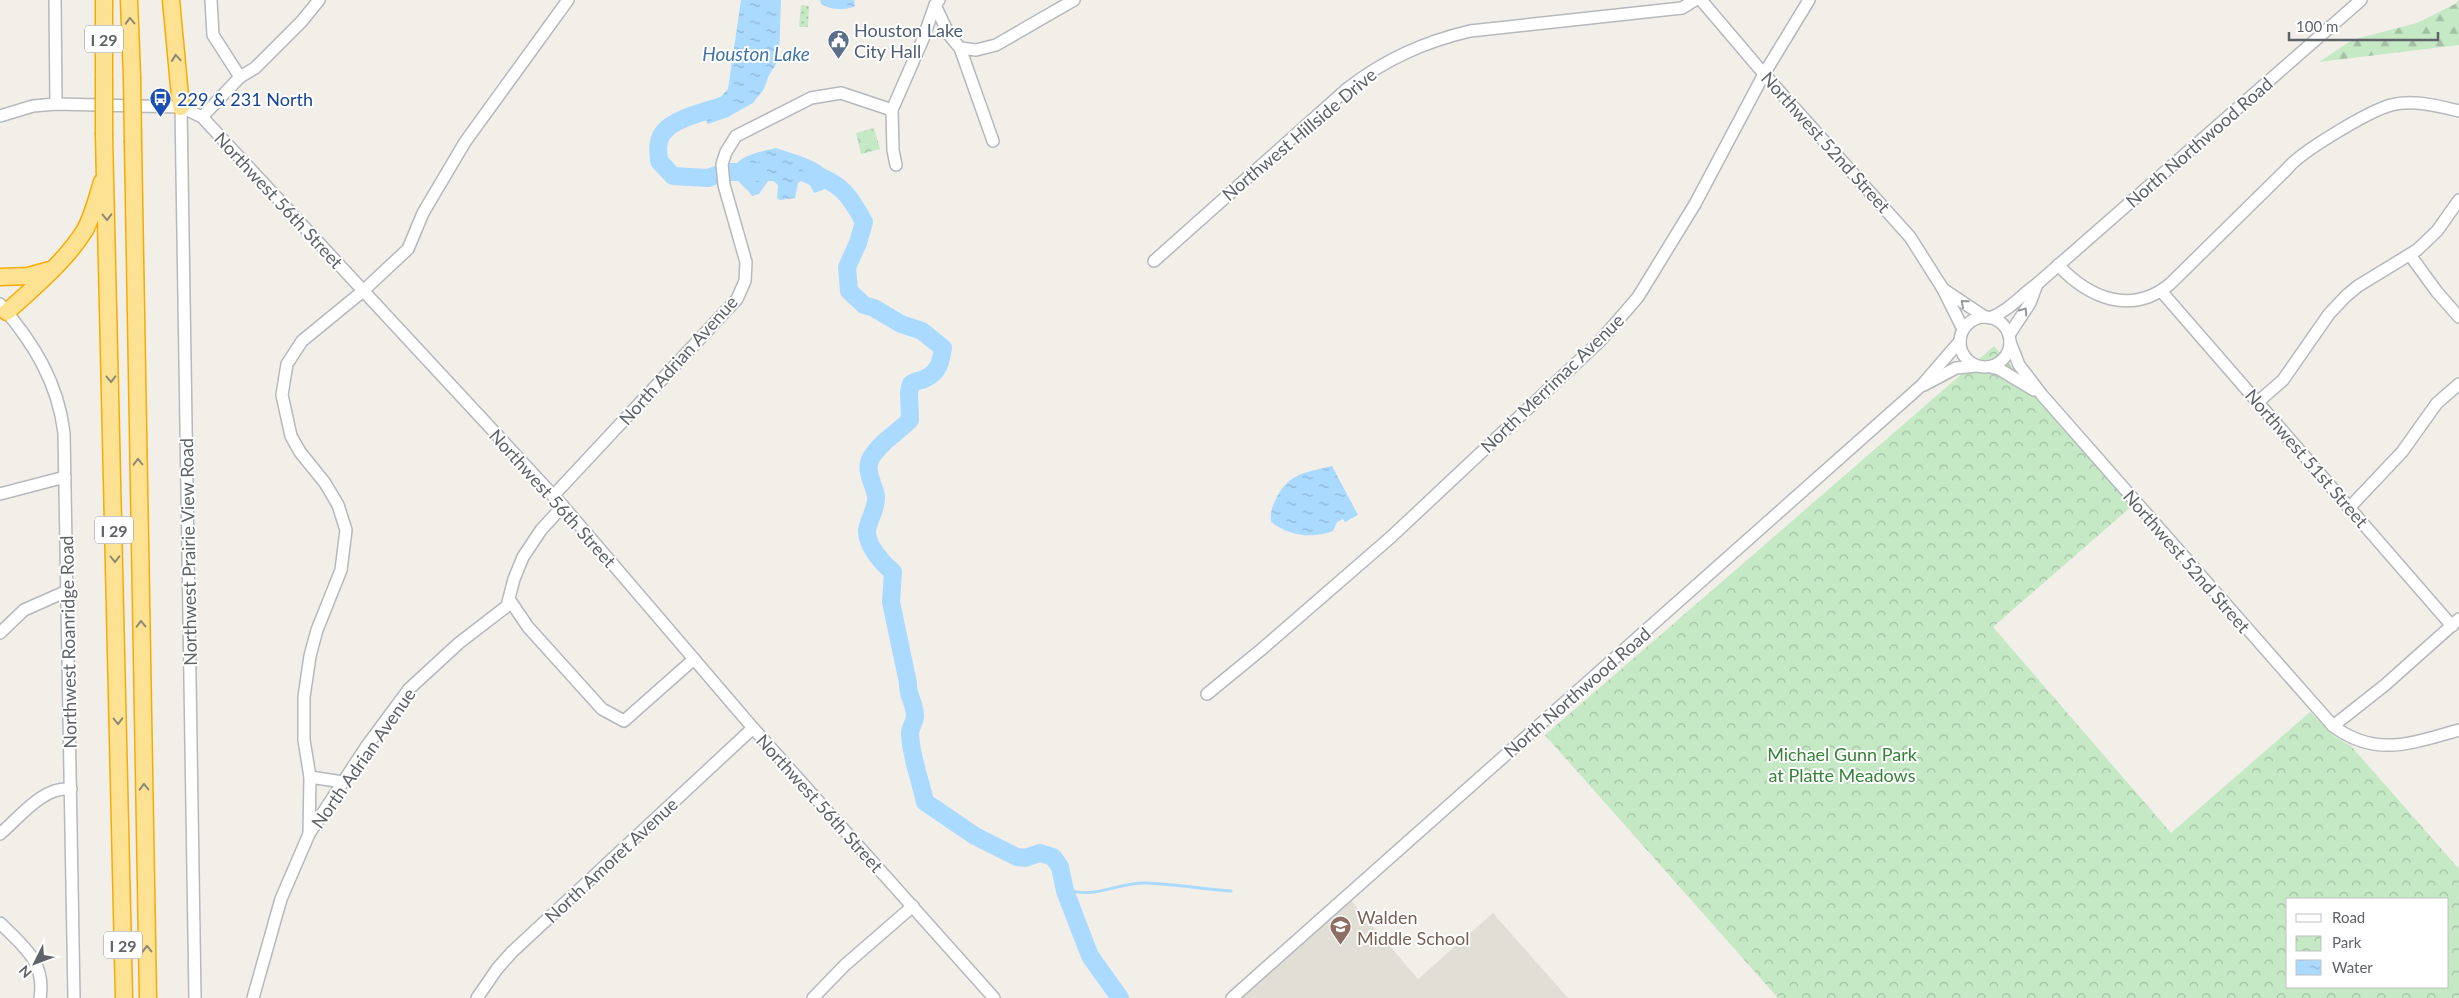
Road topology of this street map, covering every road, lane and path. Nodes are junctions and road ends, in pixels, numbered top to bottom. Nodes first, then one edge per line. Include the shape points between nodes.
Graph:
1 (54, 0) edge
2 (104, 0) edge
3 (130, 0) edge
4 (171, 0) edge
5 (211, 0) edge
6 (318, 0) edge
7 (568, 0) edge
8 (1074, 0) edge
9 (1696, 0) edge
10 (1701, 0) edge
11 (1809, 0) edge
12 (2360, 0) edge
13 (937, 2) edge
14 (960, 48) junction
15 (1764, 74) junction
16 (240, 77) junction
17 (56, 104) junction
18 (181, 107) junction
19 (892, 110) junction
20 (2459, 111) edge
21 (0, 116) edge
22 (202, 117) junction
23 (993, 141) dead end
24 (896, 165) dead end
25 (106, 168) junction
26 (2459, 200) edge
27 (2410, 255) junction
28 (1154, 261) dead end
29 (2058, 266) junction
30 (52, 270) junction
31 (0, 277) edge
32 (2037, 284) junction
33 (1943, 290) junction
34 (363, 291) junction
35 (2161, 291) junction
36 (3, 308) edge
37 (1988, 317) junction
38 (2459, 317) edge
39 (1963, 329) junction
40 (2010, 339) junction
41 (1960, 341) junction
42 (1976, 366) junction
43 (1991, 367) junction
44 (2459, 384) edge
45 (1922, 385) junction
46 (2042, 395) junction
47 (2259, 401) junction
48 (65, 477) junction
49 (0, 494) edge
50 (553, 496) junction
51 (563, 506) junction
52 (2350, 507) junction
53 (67, 591) junction
54 (509, 599) junction
55 (2455, 622) edge
56 (0, 633) edge
57 (694, 659) junction
58 (1207, 694) dead end
59 (2333, 726) junction
60 (752, 728) junction
61 (2459, 730) edge
62 (310, 776) junction
63 (343, 782) junction
64 (71, 789) junction
65 (0, 834) edge
66 (309, 834) junction
67 (913, 906) junction
68 (0, 922) edge
69 (40, 997) edge
70 (74, 998) edge
71 (124, 998) edge
72 (148, 998) edge
73 (194, 998) edge
74 (253, 998) edge
75 (477, 998) edge
76 (813, 998) edge
77 (994, 998) edge
78 (1232, 998) edge

1 - 17 street
2 - 25 highway, I 29, bridge
72 -> 3 highway, I 29, bridge
18 -> 4 highway
5 - 16 street via 213,35
6 - 16 street via 302,21 255,68
7 - 34 street via 465,142 423,213 408,249
8 - 14 street via 996,45 976,50
9 - 28 street, Northwest Hillside Drive via 1682,8 1470,31 1409,50 1348,88
10 - 15 street, Northwest 52nd Street
11 - 15 street, North Merrimac Avenue
12 - 29 street, North Northwood Road
13 - 14 street via 949,35
13 - 19 street
14 - 23 street
15 - 33 street, Northwest 52nd Street via 1910,237
15 - 58 street, North Merrimac Avenue via 1685,221 1638,297 1600,341 1391,537
16 - 22 street
17 - 18 street, Northwest 56th Street
17 - 21 street via 33,106
18 - 22 street, Northwest 56th Street
18 - 73 street, Northwest Prairie View Road
19 - 24 street
19 - 50 street, North Adrian Avenue via 849,94 811,98 736,136 722,164 724,185 746,262 745,281 736,299
20 - 35 street via 2422,104 2390,105 2338,132 2295,159
22 - 34 street, Northwest 56th Street
25 - 30 highway via 85,229
25 -> 71 highway, I 29
26 - 27 street via 2437,232
27 - 38 street
27 - 47 street via 2346,296 2329,314 2284,380
29 - 32 street, North Northwood Road
29 - 35 street via 2078,285 2112,300 2145,299
30 - 31 highway via 28,276
30 - 36 highway
32 - 37 street, North Northwood Road via 2005,312
40 -> 32 street, North Northwood Road
37 -> 33 street, Northwest 52nd Street
33 - 39 street, Northwest 52nd Street
34 - 50 street, Northwest 56th Street
34 - 62 street via 302,341 287,364 284,377 284,406 294,444 326,483 346,530 341,570 323,610 306,674 303,726
35 - 47 street, Northwest 51st Street
36 - 48 street, Northwest Roanridge Road via 35,349 53,386 63,426
37 - 39 street via 1972,320
37 - 40 street via 2001,323
39 - 41 street
40 - 43 street via 2009,349 2002,360
40 - 46 street, Northwest 52nd Street via 2019,365
41 - 42 street via 1964,357
41 - 45 street, North Northwood Road
42 - 43 street
42 - 45 street, North Northwood Road via 1956,368
43 - 46 street, Northwest 52nd Street
44 - 52 street via 2437,403 2402,452
45 - 78 street, North Northwood Road
46 - 59 street, Northwest 52nd Street
47 - 52 street, Northwest 51st Street
48 - 49 street
48 - 53 street, Northwest Roanridge Road
50 - 51 street, Northwest 56th Street
51 - 54 street, North Adrian Avenue via 523,557
51 - 57 street, Northwest 56th Street
52 - 55 street, Northwest 51st Street
53 - 56 street via 24,610
53 - 64 street, Northwest Roanridge Road
54 - 57 street via 528,627 602,709 624,721
54 - 63 street, North Adrian Avenue via 502,611 459,643 409,689
55 - 59 street via 2385,685
57 - 60 street, Northwest 56th Street
59 - 61 street, Northwest 52nd Street via 2349,738 2363,743 2403,745
60 - 67 street, Northwest 56th Street
60 - 75 street, North Amoret Avenue via 512,952
62 - 63 street
62 - 66 street
63 - 66 street, North Adrian Avenue
64 - 65 street via 60,788 48,793
64 - 70 street, Northwest Roanridge Road
66 - 74 street, North Adrian Avenue via 281,899
67 - 76 street via 845,965
67 - 77 street, Northwest 56th Street
68 - 69 street via 35,959 42,984

